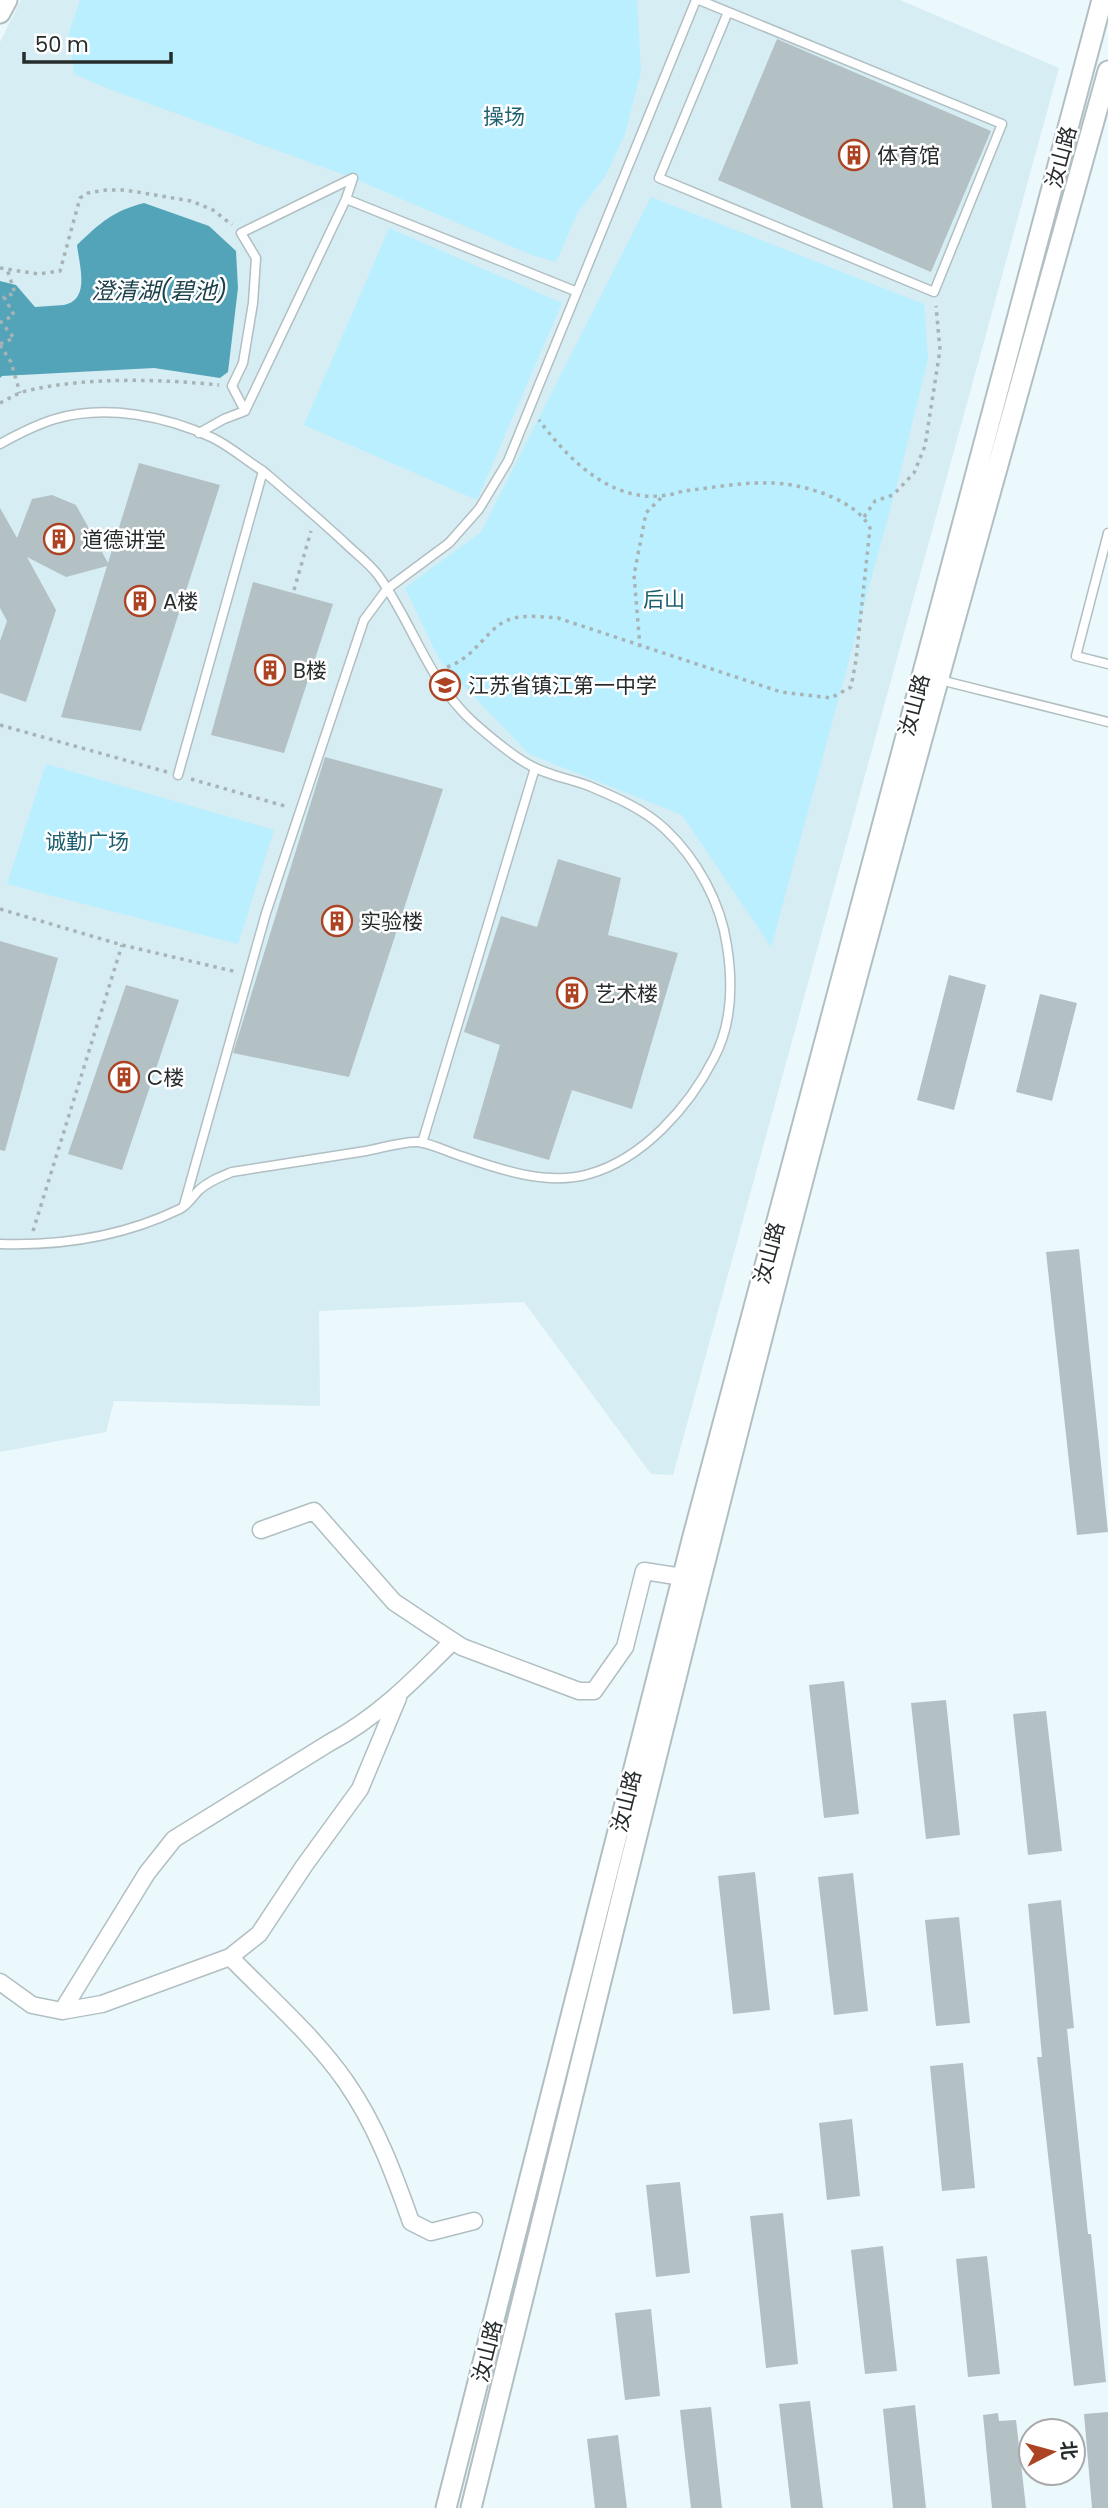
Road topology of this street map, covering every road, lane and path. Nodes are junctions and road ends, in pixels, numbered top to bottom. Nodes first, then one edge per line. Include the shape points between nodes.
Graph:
1 (6, 0) edge
2 (697, 0) edge
3 (1102, 0) edge
4 (729, 12) junction
5 (0, 13) edge
6 (1108, 71) edge
7 (346, 198) junction
8 (241, 233) junction
9 (0, 268) edge
10 (7, 269) junction
11 (575, 291) junction
12 (934, 292) junction
13 (0, 344) edge
14 (232, 386) junction
15 (20, 393) junction
16 (0, 403) edge
17 (529, 407) junction
18 (244, 411) junction
19 (199, 433) junction
20 (0, 444) edge
21 (263, 471) junction
22 (663, 496) junction
23 (315, 516) junction
24 (864, 517) junction
25 (1108, 533) edge
26 (387, 589) junction
27 (294, 590) dead end
28 (640, 647) junction
29 (1108, 664) edge
30 (432, 672) junction
31 (940, 680) junction
32 (1108, 722) edge
33 (0, 725) edge
34 (535, 768) junction
35 (178, 775) junction
36 (301, 810) junction
37 (0, 909) edge
38 (122, 946) junction
39 (249, 975) junction
40 (422, 1143) junction
41 (184, 1208) junction
42 (0, 1244) edge
43 (29, 1245) junction
44 (261, 1530) dead end
45 (692, 1579) junction
46 (453, 1641) junction
47 (399, 1696) junction
48 (230, 1956) junction
49 (0, 1982) edge
50 (62, 2011) junction
51 (474, 2221) dead end
52 (446, 2508) edge
53 (471, 2508) edge

1 - 5 street
2 - 4 lane
2 - 11 lane
3 - 45 street, 汝山路
4 - 12 lane via 1002,124
4 - 12 lane via 659,178
6 - 31 street, 汝山路
7 - 8 lane via 353,178
7 - 11 lane
7 - 18 lane
8 - 10 path via 199,202 106,190 80,198 60,271 38,274
8 - 14 lane via 256,258 243,363
9 - 10 path
10 - 13 path via 15,293 4,296 14,315 1,322 14,338
11 - 17 lane
12 - 24 path via 940,350 925,446 914,473 893,495 875,501
13 - 15 path
14 - 15 path via 123,381
14 - 18 lane
15 - 16 path
17 - 22 path via 553,440 593,477 630,492
17 - 26 lane via 508,461 479,509 449,543
18 - 19 lane
19 - 20 lane via 158,417 97,414 58,418
19 - 21 lane
21 - 23 lane
21 - 35 lane
22 - 24 path via 771,482 813,490 851,506
22 - 28 path via 646,513 634,575
23 - 26 lane via 376,572
23 - 27 path
24 - 28 path via 870,528 851,687 831,698 781,692
25 - 29 lane via 1076,656
26 - 30 lane
26 - 36 lane via 364,620
28 - 30 path via 558,618 531,617 507,620 457,664
30 - 34 lane via 471,720
31 - 32 lane
31 - 45 street, 汝山路
33 - 35 path
34 - 40 lane
34 - 40 lane via 641,811 665,828 693,863 712,897 726,941 731,996 726,1030 706,1074 669,1120 631,1154 589,1174 547,1178
35 - 36 path
36 - 39 lane
37 - 38 path
38 - 39 path
38 - 43 path
39 - 41 lane
40 - 41 lane via 232,1172 201,1188
41 - 43 lane via 94,1238
42 - 43 lane
44 - 46 street via 314,1511 394,1602
45 - 46 street via 644,1571 625,1647 594,1691 579,1691
45 - 52 street, 汝山路
45 - 53 street, 汝山路
46 - 47 street
47 - 48 street via 360,1789 259,1934
47 - 50 street via 356,1729 174,1839 147,1873
48 - 50 street via 102,2004
48 - 51 street via 346,2081 389,2161 411,2222 431,2232
49 - 50 street via 32,2005

